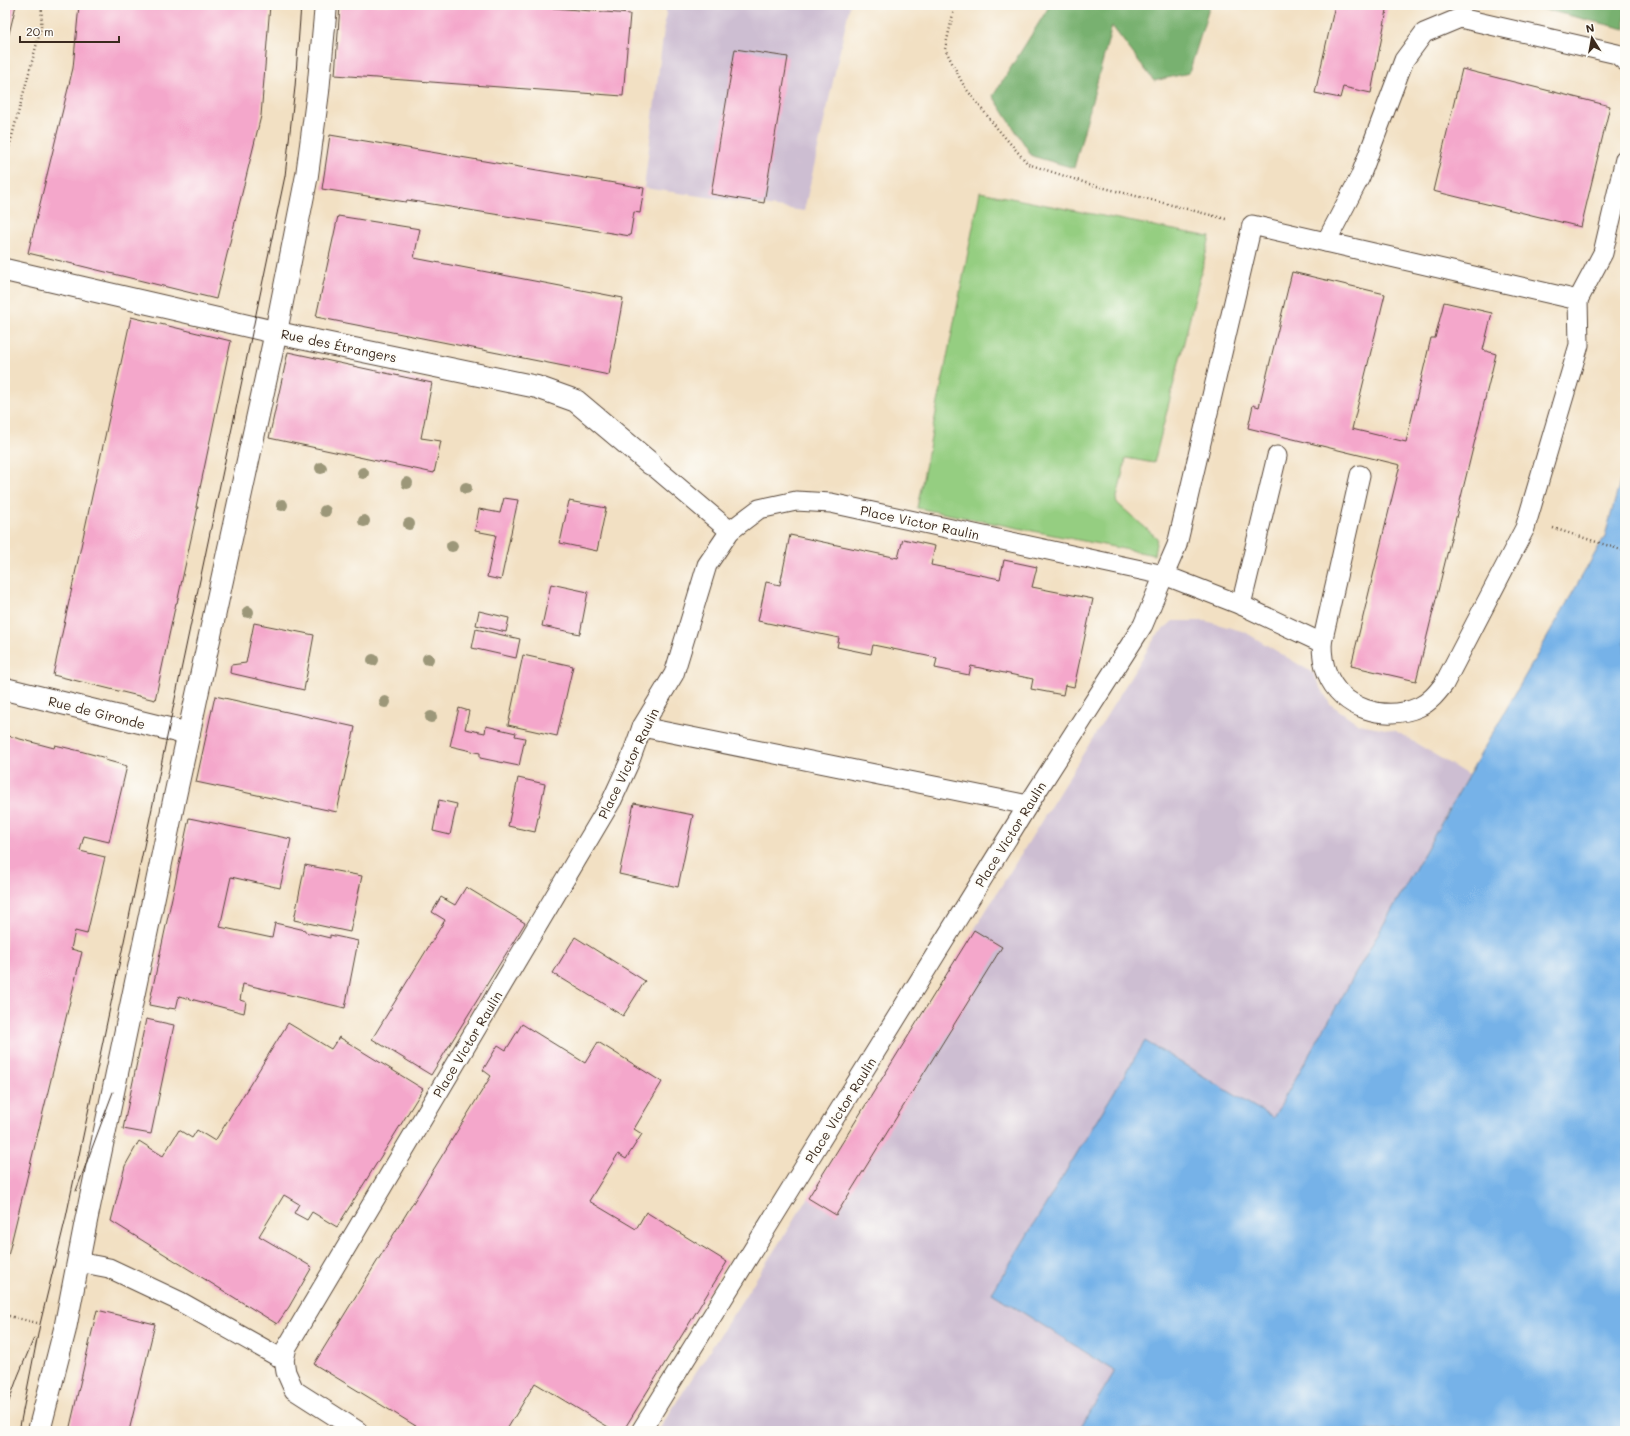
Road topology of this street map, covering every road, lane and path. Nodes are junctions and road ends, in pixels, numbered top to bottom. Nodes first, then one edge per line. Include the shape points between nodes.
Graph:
1 (42, 5) edge
2 (326, 5) edge
3 (956, 5) edge
4 (1625, 61) edge
5 (1625, 159) edge
6 (5, 162) edge
7 (1252, 225) junction
8 (1326, 242) junction
9 (5, 270) edge
10 (1578, 300) junction
11 (276, 332) junction
12 (1277, 456) dead end
13 (651, 464) joint
14 (1360, 475) dead end
15 (1528, 520) junction
16 (730, 531) junction
17 (1625, 551) edge
18 (1164, 575) junction
19 (1241, 605) junction
20 (1322, 643) junction
21 (5, 689) edge
22 (642, 727) junction
23 (189, 734) junction
24 (1028, 805) junction
25 (78, 1262) junction
26 (5, 1315) edge
27 (65, 1329) junction
28 (284, 1360) junction
29 (39, 1431) edge
30 (358, 1431) edge
31 (641, 1431) edge

1 - 6 path via 41,28
2 - 11 street via 307,175
3 - 7 path via 945,49 964,86 1028,164 1090,184
4 - 8 lane via 1617,54 1460,18 1424,33 1404,60 1360,177
5 - 10 lane via 1603,253
7 - 8 lane
7 - 18 lane via 1177,544
8 - 10 lane
9 - 11 street, Rue des Étrangers
10 - 15 lane via 1580,345
11 - 13 street, Rue des Étrangers via 537,387 576,401
11 - 23 street
12 - 19 lane
13 - 16 lane
14 - 20 lane
15 - 17 path
15 - 20 lane via 1444,684 1432,698 1420,706 1400,713 1377,713 1358,707 1343,697 1333,685 1322,660
16 - 18 lane, Place Victor Raulin via 759,510 796,501 831,503
16 - 22 lane, Place Victor Raulin via 707,565 674,674
18 - 19 lane
18 - 24 lane, Place Victor Raulin via 1143,625
19 - 20 lane
21 - 23 street, Rue de Gironde
22 - 24 lane
22 - 28 lane, Place Victor Raulin via 612,800 296,1329 286,1347
23 - 25 street
24 - 31 lane, Place Victor Raulin
25 - 27 street
25 - 28 lane via 109,1268 179,1300
26 - 27 path
27 - 29 street
28 - 30 lane via 294,1390

